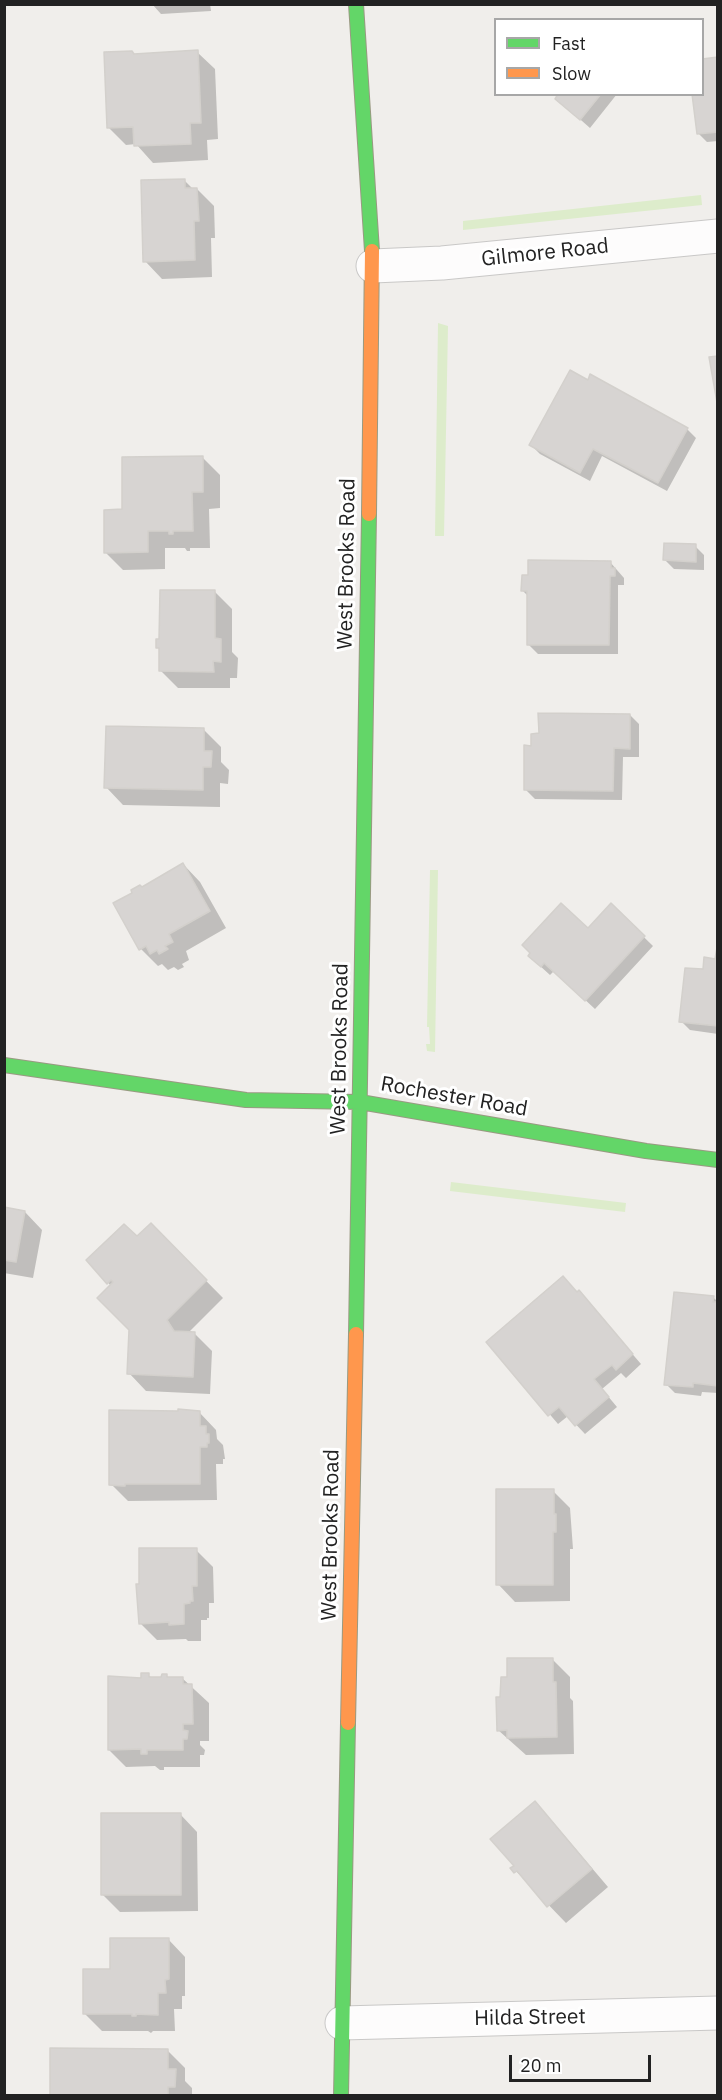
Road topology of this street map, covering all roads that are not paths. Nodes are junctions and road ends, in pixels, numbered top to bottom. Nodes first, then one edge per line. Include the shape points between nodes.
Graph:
1 (356, 4) edge
2 (717, 236) edge
3 (373, 266) junction
4 (4, 1065) edge
5 (360, 1102) junction
6 (717, 1160) edge
7 (717, 2013) edge
8 (342, 2023) junction
9 (341, 2096) edge

1 - 3 street, West Brooks Road
2 - 3 street, Gilmore Road via 442,263
3 - 5 street, West Brooks Road
4 - 5 street, Rochester Road via 246,1100
5 - 6 street, Rochester Road
5 - 8 street, West Brooks Road
7 - 8 street, Hilda Street
8 - 9 street, West Brooks Road

